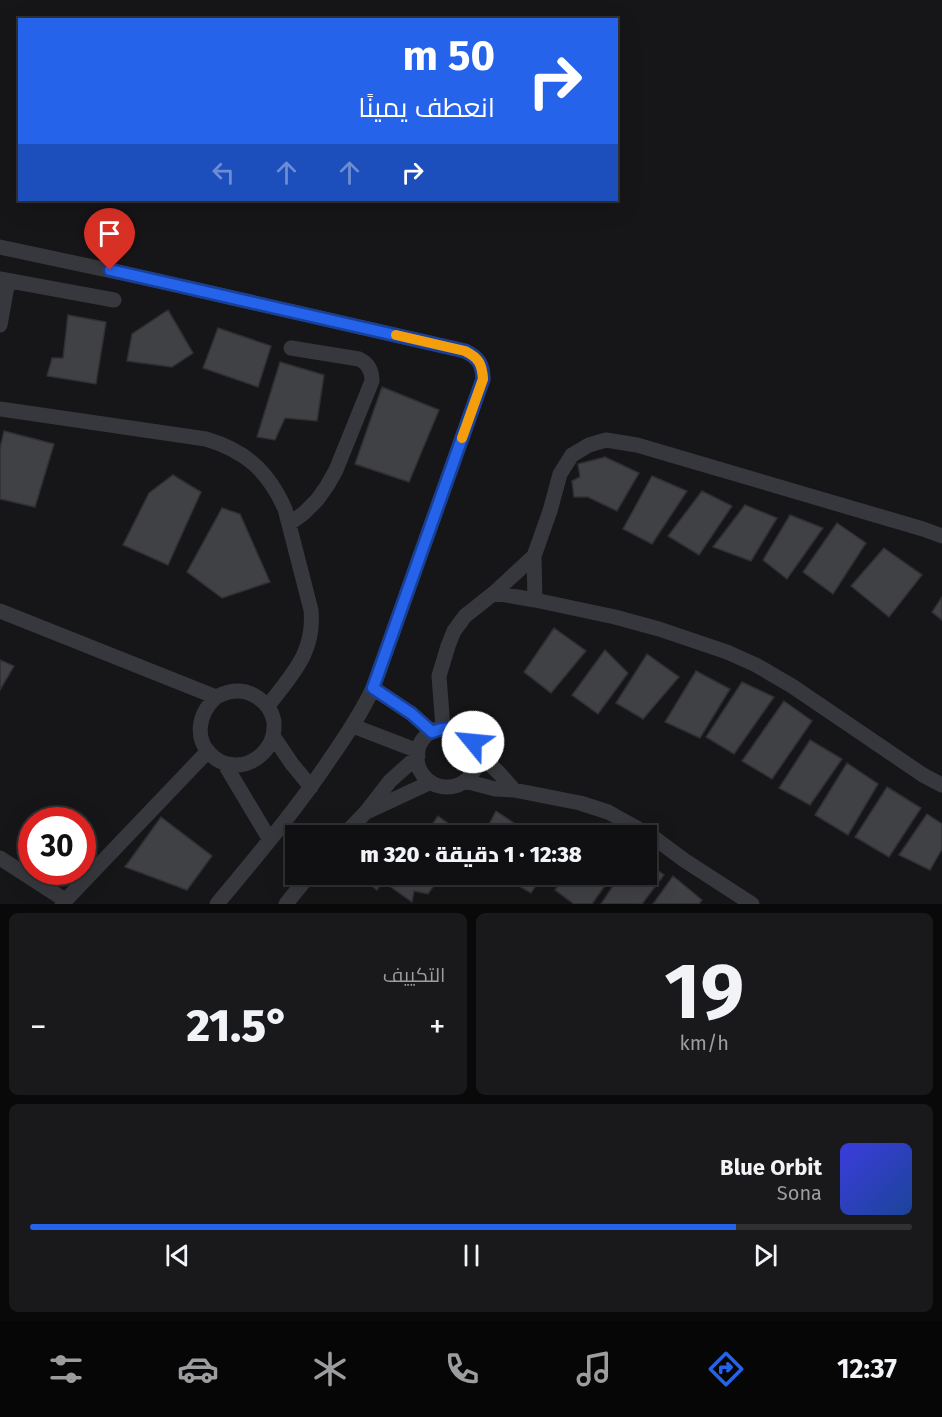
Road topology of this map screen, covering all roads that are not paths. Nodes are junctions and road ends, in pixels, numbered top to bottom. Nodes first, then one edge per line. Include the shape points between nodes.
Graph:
1 (0, 247) edge
2 (4, 280) edge
3 (114, 300) dead end
4 (0, 325) edge
5 (291, 348) dead end
6 (0, 409) edge
7 (290, 524) junction
8 (942, 536) edge
9 (534, 556) junction
10 (494, 593) junction
11 (535, 600) junction
12 (0, 611) edge
13 (373, 688) junction
14 (216, 697) junction
15 (268, 706) junction
16 (353, 726) junction
17 (437, 730) junction
18 (273, 736) junction
19 (208, 751) junction
20 (477, 752) junction
21 (418, 754) junction
22 (224, 763) junction
23 (465, 781) junction
24 (431, 782) junction
25 (942, 785) edge
26 (311, 787) junction
27 (513, 790) junction
28 (366, 812) junction
29 (354, 825) edge
30 (270, 840) junction
31 (0, 858) edge
32 (301, 885) edge
33 (63, 902) edge
34 (217, 904) edge
35 (286, 904) edge
36 (752, 904) edge

1 - 13 street via 465,351 480,363 483,379
2 - 3 street
2 - 4 street
5 - 7 street via 359,358 368,365 372,381 327,486
6 - 7 street via 221,443 248,459 271,481
7 - 15 street via 311,610 311,632 300,664
8 - 9 street via 637,445 606,440 572,455 560,474
9 - 10 street
9 - 11 street
10 - 11 street
10 - 17 street via 465,616 454,631 439,676
11 - 25 street via 659,629 756,665
12 - 14 street
13 - 16 street
13 - 17 street
14 - 15 street via 244,691
14 - 19 street via 207,706 200,729
15 - 18 street via 274,721
16 - 21 street
16 - 26 street
17 - 20 street via 455,728 465,733
17 - 21 street via 423,740
18 - 22 street via 267,750 255,761 240,765
18 - 26 street
19 - 22 street
19 - 33 street
20 - 23 street via 473,773
20 - 27 street
21 - 24 street via 423,775
21 - 28 street
22 - 30 street
23 - 24 street via 448,787
23 - 27 street
24 - 28 street
26 - 30 street
27 - 36 street via 608,812 653,837
28 - 29 street
30 - 34 street
31 - 33 street
32 - 35 street

